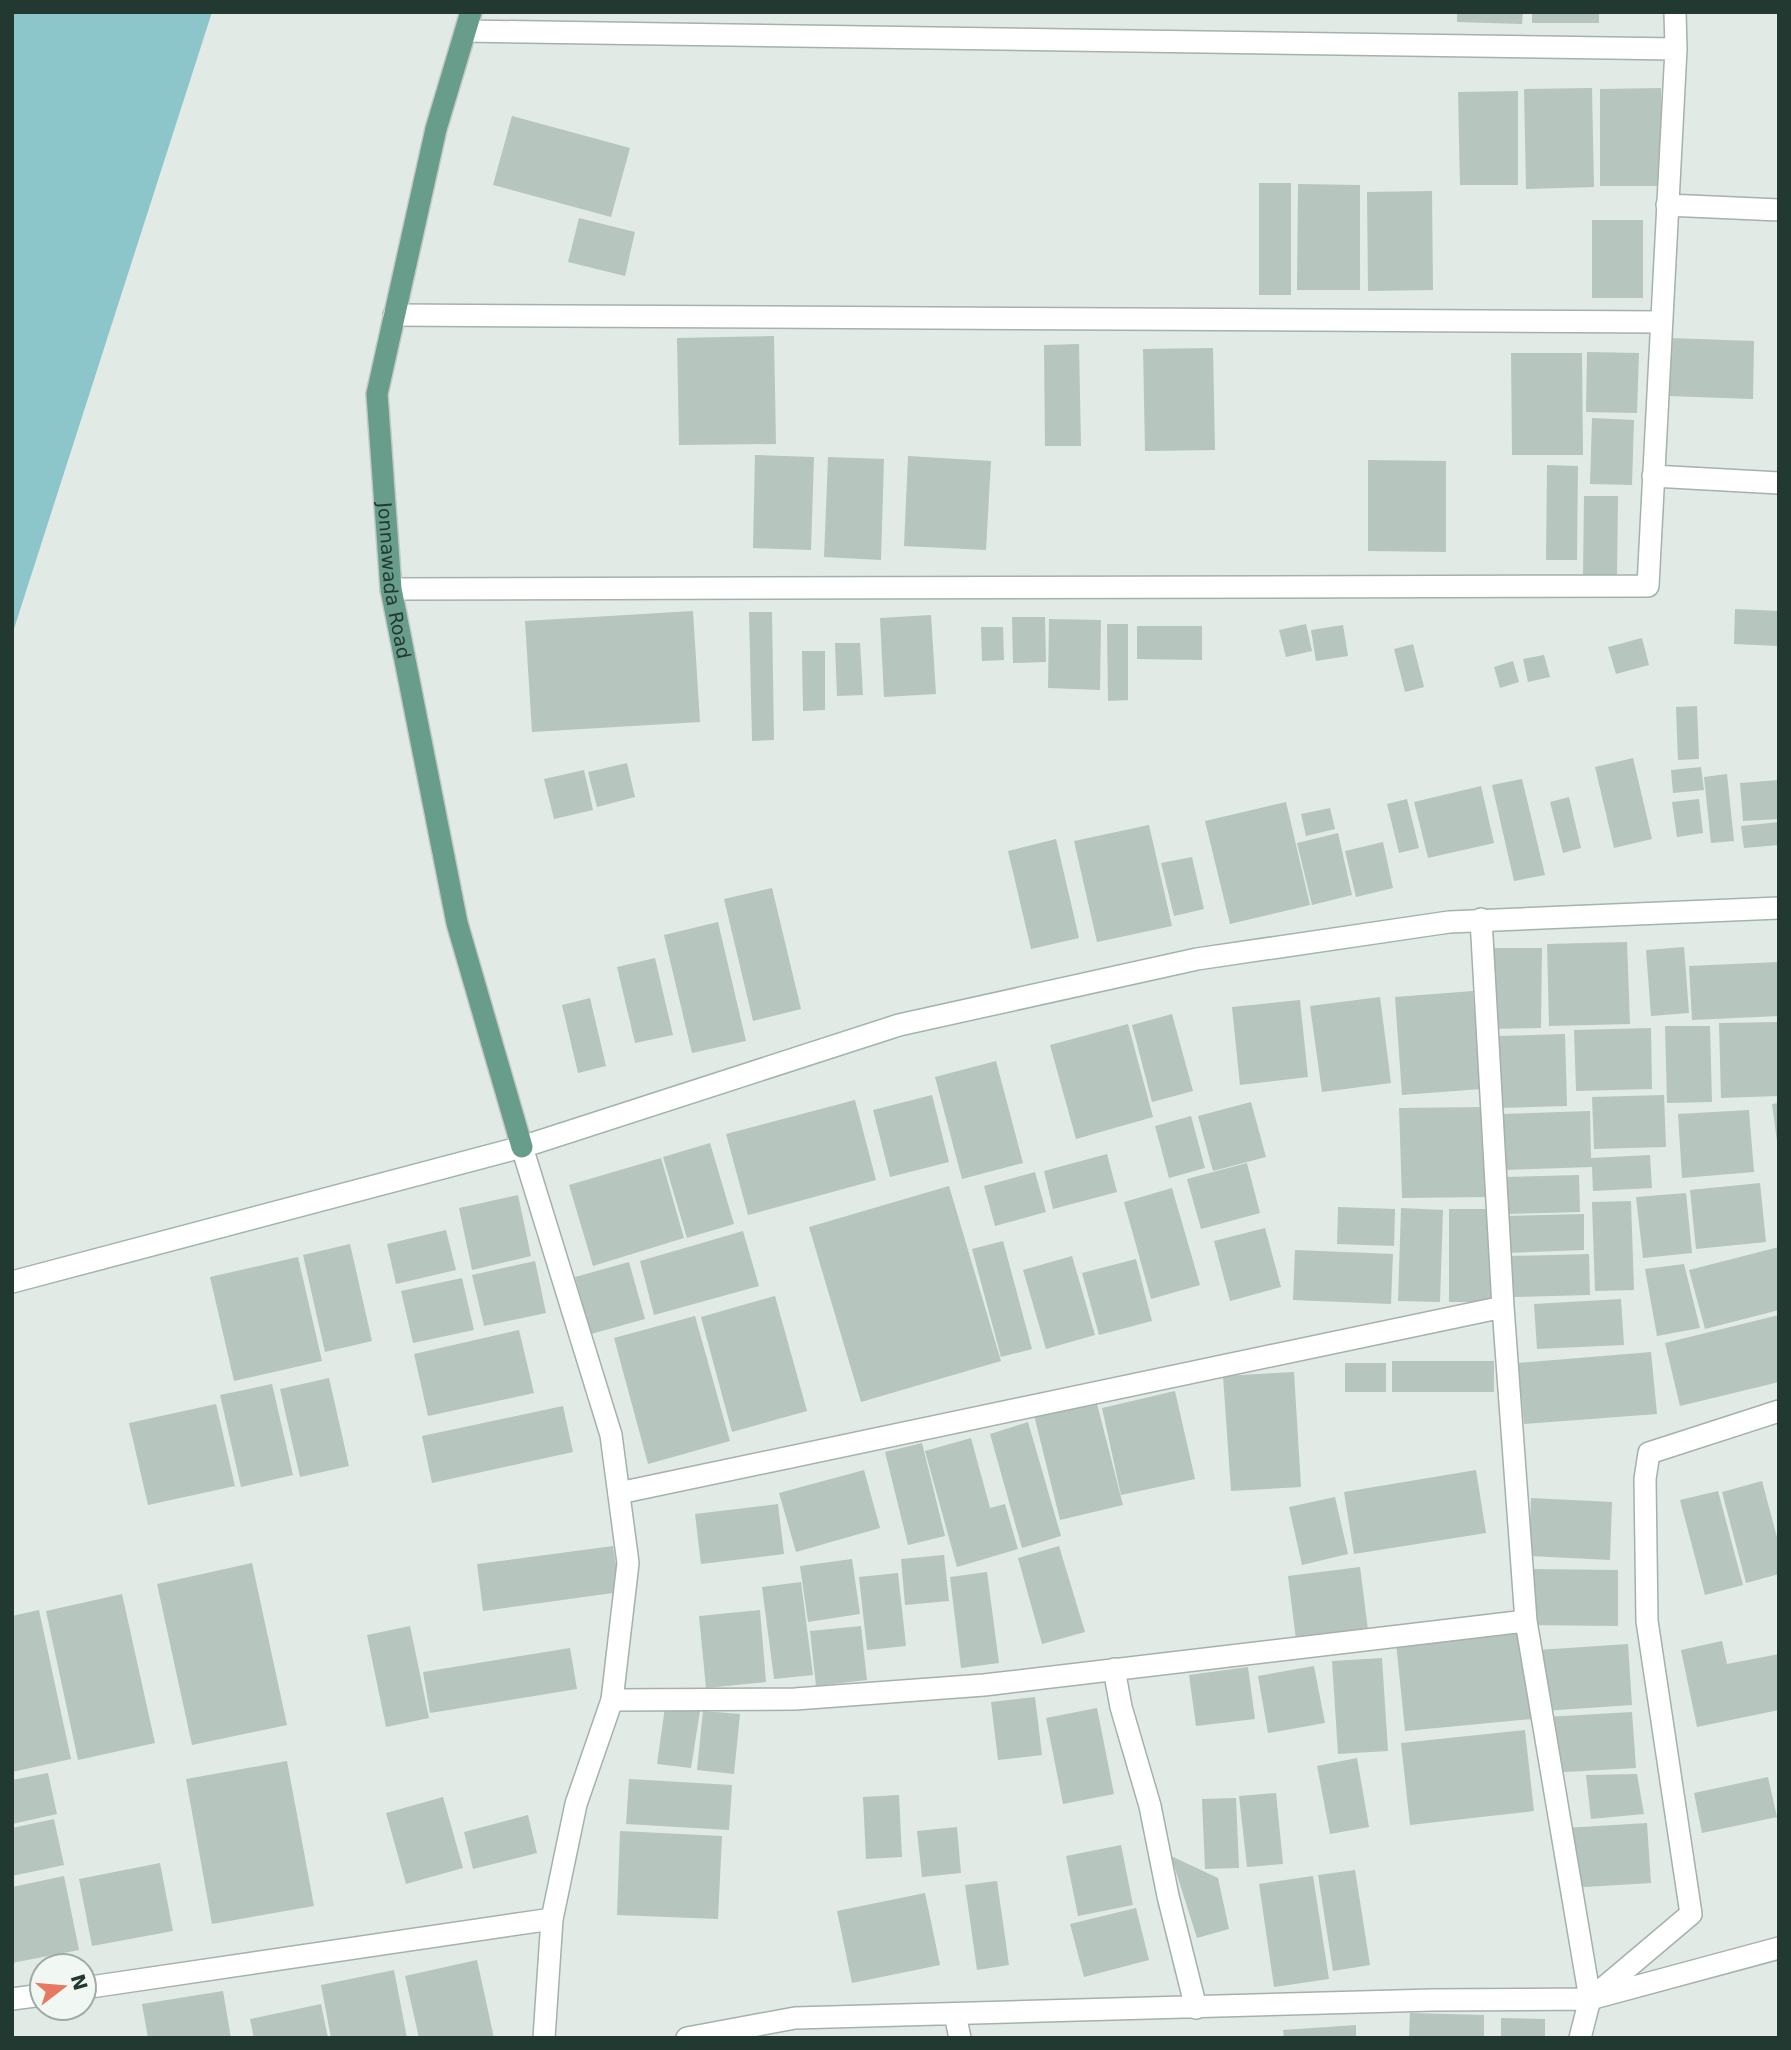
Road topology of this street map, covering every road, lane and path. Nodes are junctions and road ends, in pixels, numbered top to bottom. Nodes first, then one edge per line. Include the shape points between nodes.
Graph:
1 (1675, 12) edge
2 (468, 22) edge
3 (1676, 49) junction
4 (1667, 205) junction
5 (1779, 210) edge
6 (394, 316) junction
7 (1662, 322) junction
8 (1653, 476) junction
9 (1779, 483) edge
10 (391, 589) junction
11 (1779, 908) edge
12 (1481, 919) junction
13 (522, 1147) junction
14 (12, 1282) edge
15 (1503, 1307) junction
16 (1779, 1410) edge
17 (619, 1493) junction
18 (1526, 1621) junction
19 (1114, 1669) junction
20 (612, 1700) junction
21 (552, 1919) junction
22 (1779, 1948) edge
23 (98, 1987) edge
24 (1590, 1999) junction
25 (1196, 2008) junction
26 (955, 2014) junction
27 (544, 2038) edge
28 (687, 2038) edge
29 (960, 2038) edge
30 (1580, 2038) edge

1 - 3 street
2 - 3 street
2 - 6 main road, Jonnawada Road via 436,130
3 - 4 street
4 - 5 street
4 - 7 street
6 - 7 street
6 - 10 main road, Jonnawada Road via 377,394
7 - 8 street
8 - 9 street
8 - 10 street via 1648,586
10 - 13 main road, Jonnawada Road via 457,923
11 - 12 street
12 - 13 street via 1197,958 899,1025
12 - 15 street
13 - 14 street
13 - 17 street via 611,1435
15 - 17 street
15 - 18 street
16 - 24 street via 1649,1453 1645,1479 1647,1621 1691,1914
17 - 20 street via 628,1563
18 - 19 street
18 - 24 street
19 - 20 street via 984,1685 795,1699
19 - 25 street
20 - 21 street via 576,1804
21 - 23 street
21 - 27 street
22 - 24 street
24 - 25 street
24 - 30 street
25 - 26 street
26 - 28 street via 795,2018
26 - 29 street

